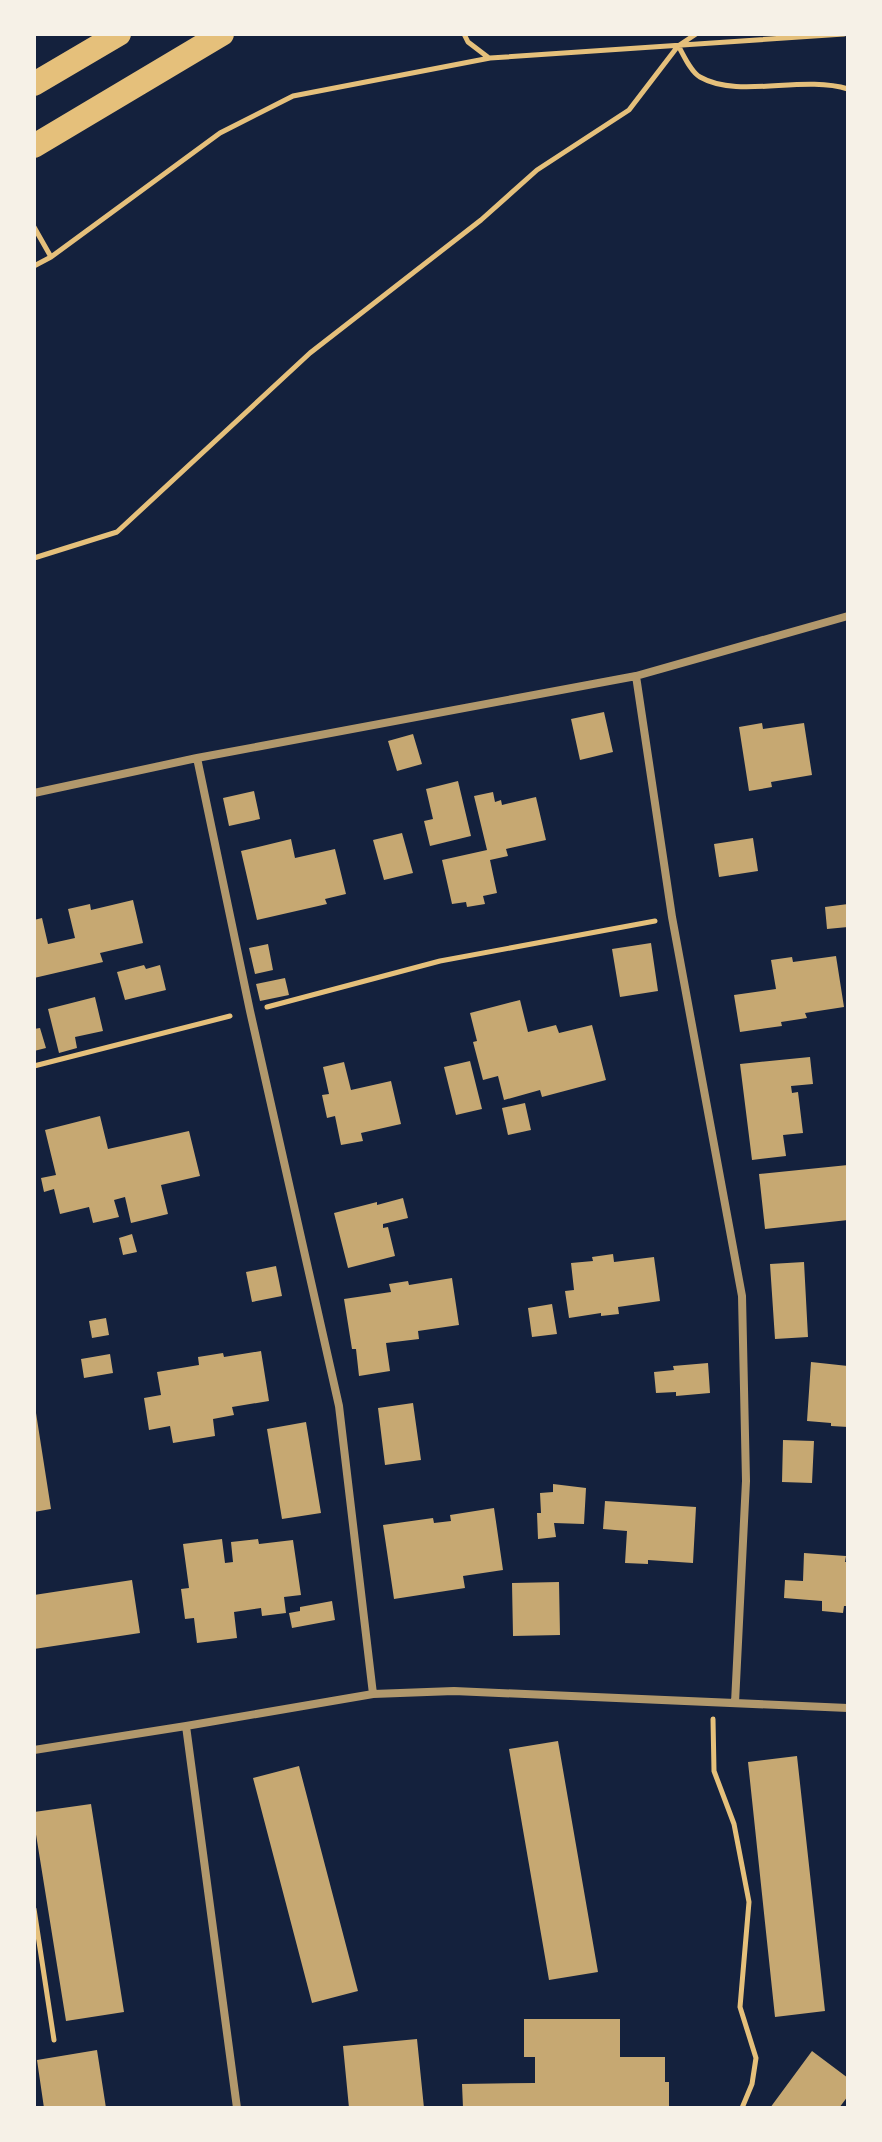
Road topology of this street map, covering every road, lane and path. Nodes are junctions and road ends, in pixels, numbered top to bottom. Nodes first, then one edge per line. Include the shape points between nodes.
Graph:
1 (119, 34) edge
2 (222, 34) edge
3 (464, 34) edge
4 (696, 34) edge
5 (844, 34) edge
6 (678, 46) junction
7 (490, 58) junction
8 (34, 84) edge
9 (848, 89) edge
10 (34, 146) edge
11 (34, 227) edge
12 (51, 257) junction
13 (34, 266) edge
14 (34, 558) edge
15 (848, 616) edge
16 (636, 676) junction
17 (197, 758) junction
18 (34, 793) edge
19 (672, 917) junction
20 (250, 1011) junction
21 (34, 1066) edge
22 (373, 1694) junction
23 (713, 1702) junction
24 (735, 1703) junction
25 (848, 1708) edge
26 (186, 1726) junction
27 (34, 1750) edge
28 (34, 1909) edge
29 (54, 2040) dead end
30 (237, 2108) edge
31 (742, 2108) edge

1 - 8 highway
2 - 10 highway
3 - 7 path
4 - 6 path
5 - 6 path
6 - 7 path
6 - 9 path via 698,76 731,87 832,84
6 - 14 path via 629,110 537,170 310,353 117,532
7 - 12 path via 293,96 220,133
11 - 12 path
12 - 13 path
15 - 16 street
16 - 17 street
16 - 19 street
17 - 18 street
17 - 20 street
19 - 20 path via 440,961
19 - 24 street via 742,1296 746,1481
20 - 21 path
20 - 22 street via 339,1406
22 - 23 street via 454,1691
22 - 26 street
23 - 24 street
23 - 31 path via 714,1771 734,1824 749,1902 740,2007 756,2058
24 - 25 street
26 - 27 street
26 - 30 street
28 - 29 path

